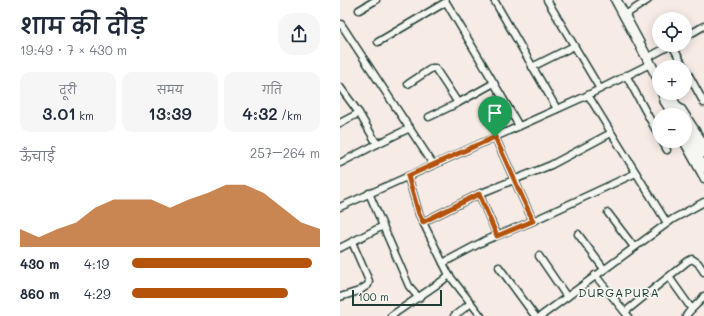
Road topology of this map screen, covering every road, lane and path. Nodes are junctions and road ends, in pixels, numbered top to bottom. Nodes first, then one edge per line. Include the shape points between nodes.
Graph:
1 (376, 0) edge
2 (494, 0) edge
3 (547, 0) edge
4 (616, 0) edge
5 (648, 0) edge
6 (446, 1) edge
7 (359, 10) dead end
8 (625, 15) junction
9 (340, 23) edge
10 (704, 26) edge
11 (692, 33) edge
12 (378, 42) dead end
13 (574, 46) junction
14 (662, 52) edge
15 (648, 61) junction
16 (532, 67) junction
17 (652, 68) edge
18 (626, 75) junction
19 (692, 81) edge
20 (494, 83) junction
21 (408, 84) dead end
22 (340, 87) edge
23 (600, 89) junction
24 (588, 95) junction
25 (670, 100) edge
26 (672, 100) edge
27 (458, 103) junction
28 (704, 103) edge
29 (676, 108) edge
30 (557, 109) junction
31 (359, 113) junction
32 (429, 117) dead end
33 (340, 123) edge
34 (652, 123) edge
35 (519, 126) junction
36 (410, 128) junction
37 (611, 133) junction
38 (692, 134) edge
39 (495, 137) junction
40 (377, 144) junction
41 (698, 145) edge
42 (687, 148) edge
43 (704, 153) edge
44 (340, 162) edge
45 (433, 164) junction
46 (704, 168) edge
47 (636, 173) junction
48 (408, 176) junction
49 (514, 179) junction
50 (704, 179) edge
51 (369, 193) junction
52 (479, 194) junction
53 (704, 202) edge
54 (340, 207) edge
55 (608, 213) dead end
56 (533, 221) junction
57 (423, 222) junction
58 (667, 223) junction
59 (382, 226) junction
60 (578, 234) dead end
61 (497, 236) junction
62 (352, 242) junction
63 (634, 247) junction
64 (340, 248) edge
65 (539, 256) dead end
66 (443, 263) junction
67 (499, 266) dead end
68 (604, 269) junction
69 (704, 272) edge
70 (448, 275) junction
71 (595, 275) junction
72 (669, 277) junction
73 (704, 296) edge
74 (340, 297) edge
75 (567, 297) junction
76 (419, 298) junction
77 (471, 303) junction
78 (692, 308) junction
79 (626, 314) edge
80 (391, 316) edge
81 (454, 316) edge
82 (481, 316) edge
83 (535, 316) edge
84 (541, 316) edge
85 (686, 316) edge

1 - 7 street
2 - 16 street
3 - 13 street
4 - 8 street
5 - 8 street
6 - 12 street
6 - 20 street
8 - 15 street
9 - 36 street
10 - 11 street
13 - 16 street
13 - 23 street
14 - 15 street
15 - 17 street
15 - 18 street
16 - 30 street
18 - 23 street
18 - 34 street
19 - 28 street
20 - 27 street
20 - 35 street
21 - 27 street via 436,68
22 - 31 street
23 - 24 street
24 - 30 street
24 - 37 street
25 - 29 street
26 - 41 street via 684,111
27 - 32 street
30 - 35 street
31 - 33 street
31 - 40 street
35 - 39 street
36 - 40 street
36 - 45 street
37 - 47 street
37 - 49 street via 551,165
38 - 41 street
39 - 45 street
39 - 49 street
40 - 44 street
41 - 43 street
41 - 46 street
42 - 50 street
45 - 48 street
47 - 56 street
47 - 58 street
48 - 51 street
48 - 57 street
49 - 52 street
49 - 56 street
51 - 54 street
51 - 59 street
52 - 57 street
52 - 61 street
53 - 58 street
55 - 63 street
56 - 61 street
57 - 66 street
58 - 63 street
59 - 62 street
59 - 76 street via 410,286
60 - 68 street
61 - 66 street
62 - 64 street
62 - 74 street via 369,282 359,291
63 - 68 street
65 - 75 street
66 - 70 street
67 - 83 street
68 - 71 street
69 - 72 street via 692,259 679,266
70 - 76 street
70 - 77 street
71 - 75 street
71 - 79 street
72 - 78 street
72 - 79 street
73 - 78 street
75 - 84 street
76 - 80 street
77 - 81 street
77 - 82 street
78 - 85 street

